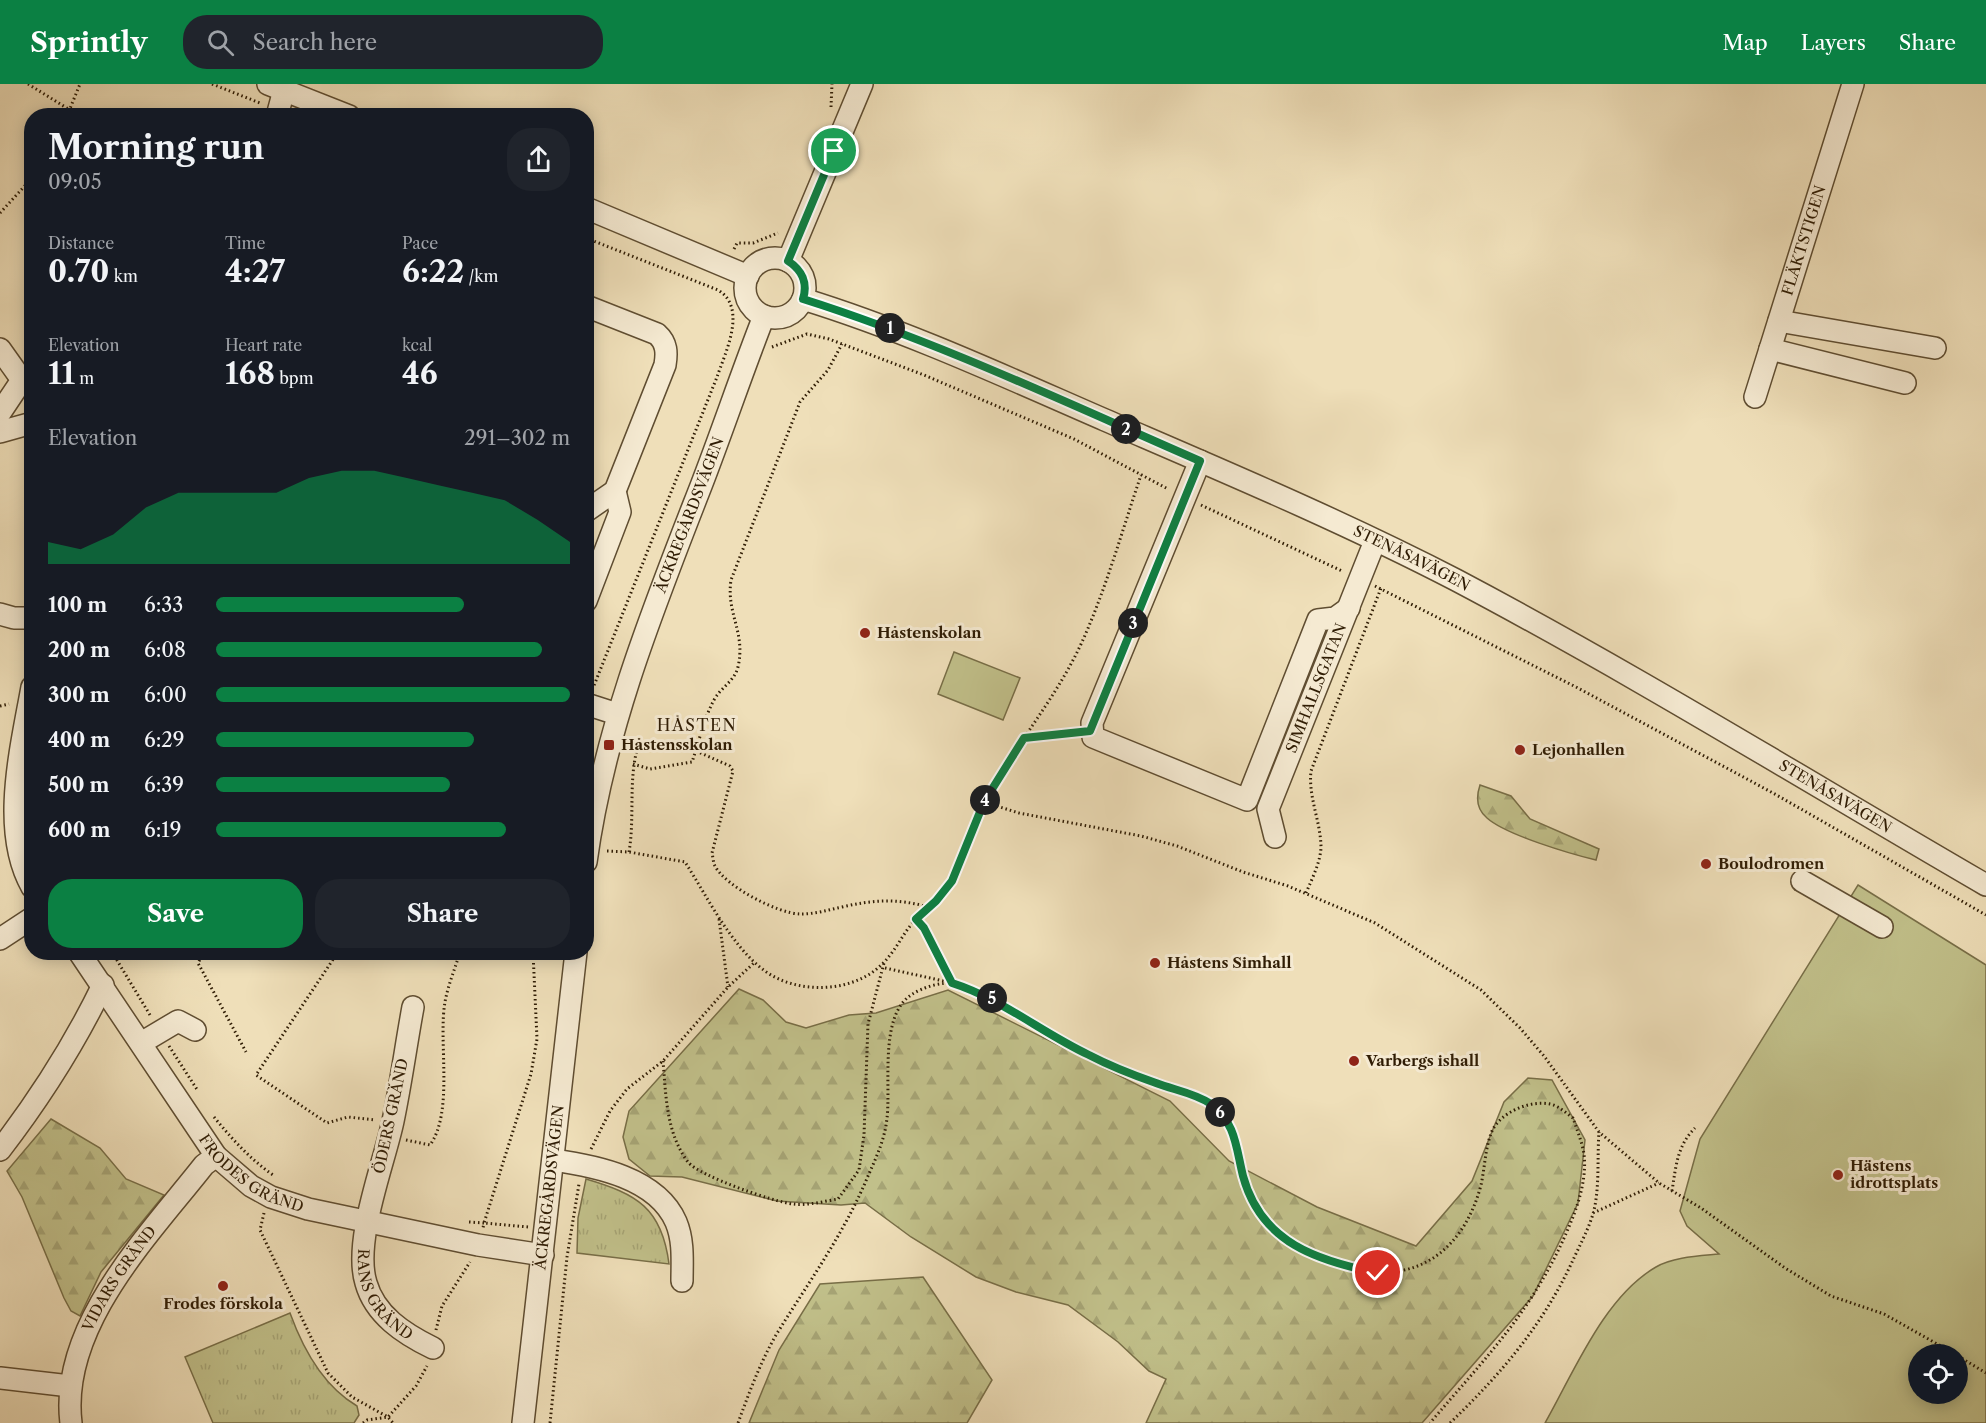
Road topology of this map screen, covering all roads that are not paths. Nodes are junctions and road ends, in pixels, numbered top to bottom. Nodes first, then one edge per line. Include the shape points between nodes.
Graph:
1 (862, 84) edge
2 (1853, 84) edge
3 (276, 87) edge
4 (277, 108) edge
5 (328, 108) edge
6 (594, 211) edge
7 (788, 261) junction
8 (748, 276) junction
9 (803, 299) junction
10 (594, 309) edge
11 (764, 315) junction
12 (1779, 321) junction
13 (1935, 348) dead end
14 (0, 349) edge
15 (1770, 349) junction
16 (1905, 383) dead end
17 (1755, 397) dead end
18 (0, 413) edge
19 (24, 422) edge
20 (0, 432) edge
21 (1200, 461) junction
22 (615, 491) junction
23 (594, 506) edge
24 (1376, 541) junction
25 (594, 580) edge
26 (1349, 609) junction
27 (0, 614) edge
28 (24, 618) edge
29 (594, 706) edge
30 (617, 714) junction
31 (24, 733) edge
32 (1275, 837) dead end
33 (594, 857) edge
34 (24, 867) edge
35 (1802, 881) dead end
36 (1986, 885) edge
37 (24, 923) edge
38 (1882, 927) dead end
39 (0, 939) edge
40 (85, 960) edge
41 (575, 960) edge
42 (103, 985) junction
43 (413, 1007) dead end
44 (195, 1030) dead end
45 (141, 1043) junction
46 (0, 1150) edge
47 (216, 1156) junction
48 (553, 1160) junction
49 (368, 1223) junction
50 (543, 1255) junction
51 (682, 1281) dead end
52 (433, 1348) dead end
53 (0, 1378) edge
54 (70, 1386) junction
55 (71, 1423) edge
56 (523, 1423) edge

1 - 7 street
2 - 12 street, FLÄKTSTIGEN
3 - 4 street
3 - 5 street
6 - 8 street
7 - 8 street via 768,259 756,265
7 - 9 street via 802,274
8 - 11 street via 747,299
9 - 11 street via 787,316
9 - 21 street, STENÅSAVÄGEN via 949,352
10 - 22 street via 657,334 667,354
11 - 30 street, ÄCKREGÅRDSVÄGEN
12 - 13 street
12 - 15 street, FLÄKTSTIGEN
14 - 18 street via 22,380
15 - 16 street
15 - 17 street, FLÄKTSTIGEN
19 - 20 street
21 - 24 street, STENÅSAVÄGEN
21 - 26 street via 1090,731 1097,739 1247,800 1318,620 1335,618
22 - 23 street
22 - 25 street via 620,512
24 - 26 street, SIMHALLSGATAN
24 - 36 street, STENÅSAVÄGEN via 1542,626
26 - 32 street, SIMHALLSGATAN via 1268,809
27 - 28 street
29 - 30 street
30 - 33 street, ÄCKREGÅRDSVÄGEN via 596,796
31 - 34 street via 11,807 12,838
35 - 38 street
37 - 39 street
40 - 42 street, FRODES GRÄND
41 - 48 street, ÄCKREGÅRDSVÄGEN
42 - 45 street, FRODES GRÄND
42 - 46 street via 33,1108
43 - 49 street, ÖDERS GRÄND via 391,1129
44 - 45 street via 178,1021
45 - 47 street, FRODES GRÄND
47 - 49 street, FRODES GRÄND via 251,1186 271,1197
47 - 54 street, VIDARS GRÄND via 204,1165 115,1279 84,1336
48 - 50 street, ÄCKREGÅRDSVÄGEN
48 - 51 street via 619,1176 652,1192 676,1221 681,1238
49 - 50 street, FRODES GRÄND
49 - 52 street, RANS GRÄND via 363,1268 372,1299 411,1338
50 - 56 street, ÄCKREGÅRDSVÄGEN
53 - 54 street
54 - 55 street, VIDARS GRÄND

